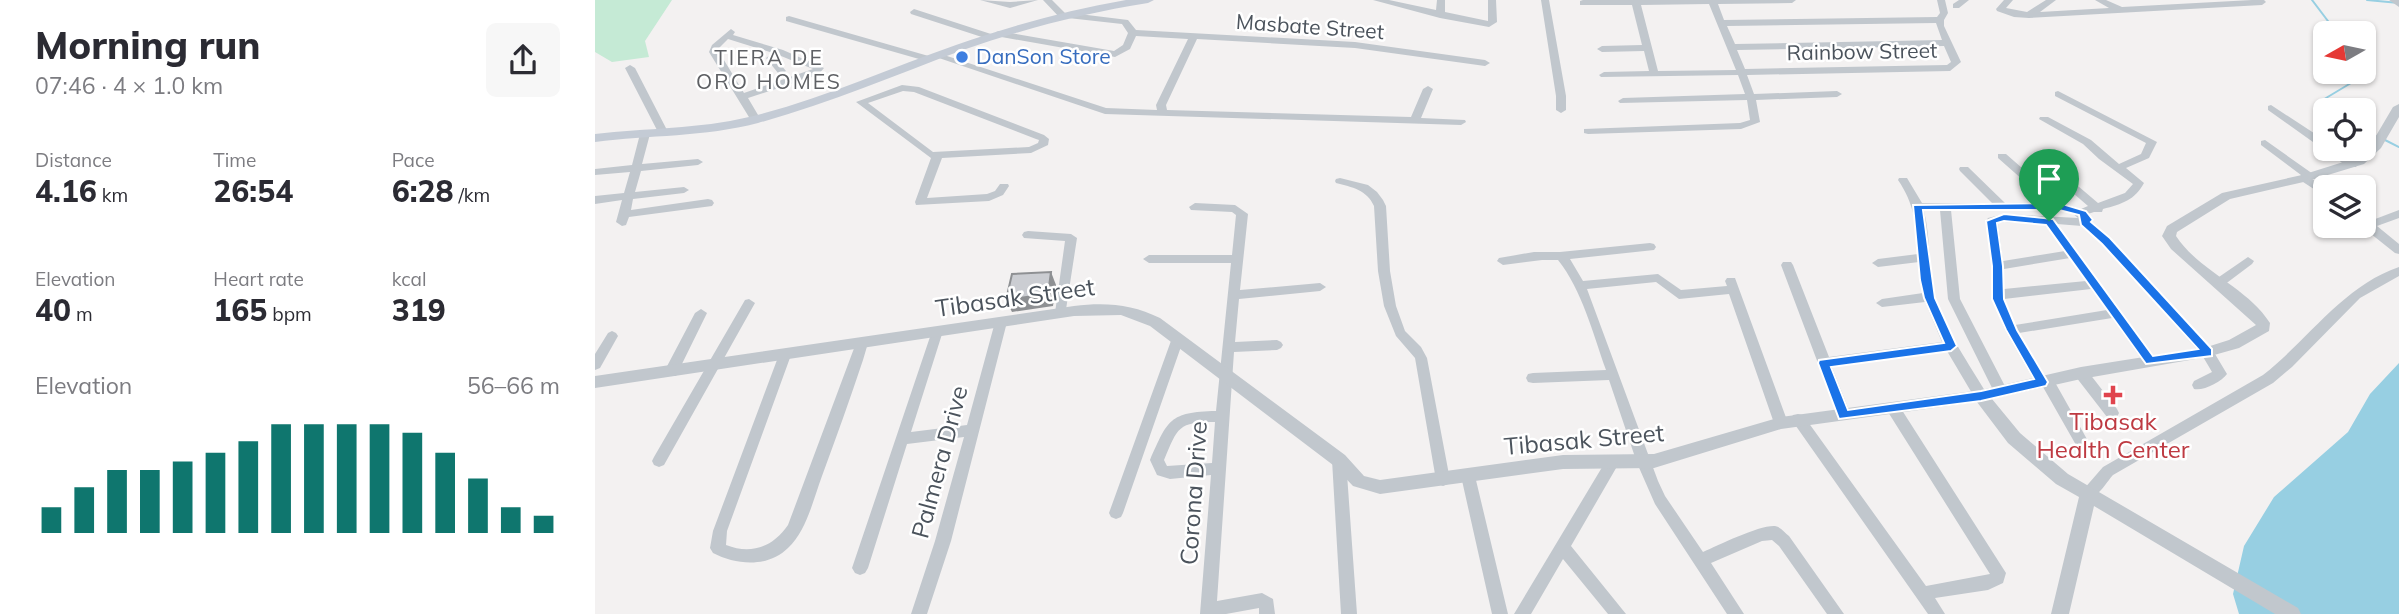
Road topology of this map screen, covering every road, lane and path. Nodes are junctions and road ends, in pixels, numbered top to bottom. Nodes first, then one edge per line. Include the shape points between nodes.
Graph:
1 (984, 0) edge
2 (1034, 0) edge
3 (1047, 0) edge
4 (1149, 0) edge
5 (1377, 0) edge
6 (1441, 0) edge
7 (1492, 0) edge
8 (1545, 0) edge
9 (1792, 0) edge
10 (1941, 0) edge
11 (1965, 0) edge
12 (2009, 0) edge
13 (2052, 0) edge
14 (2099, 0) edge
15 (2142, 0) edge
16 (2182, 0) edge
17 (2221, 0) edge
18 (2394, 0) edge
19 (1133, 1) edge
20 (1388, 1) edge
21 (1712, 1) edge
22 (2261, 1) edge
23 (1636, 2) junction
24 (1583, 3) dead end
25 (2399, 4) edge
26 (2234, 5) junction
27 (1956, 6) dead end
28 (2199, 7) junction
29 (2163, 8) junction
30 (2000, 9) joint
31 (2122, 10) junction
32 (914, 12) dead end
33 (1440, 15) junction
34 (2029, 15) junction
35 (1067, 16) junction
36 (789, 19) dead end
37 (1940, 20) junction
38 (1721, 23) junction
39 (1133, 33) junction
40 (995, 35) junction
41 (1193, 37) junction
42 (1948, 43) junction
43 (1730, 47) junction
44 (1647, 48) junction
45 (1602, 49) dead end
46 (780, 52) junction
47 (933, 58) junction
48 (1485, 63) dead end
49 (630, 68) dead end
50 (781, 71) dead end
51 (1740, 71) junction
52 (1654, 73) junction
53 (1604, 75) dead end
54 (1428, 89) dead end
55 (849, 90) junction
56 (1837, 94) dead end
57 (2058, 94) dead end
58 (742, 97) junction
59 (1751, 97) junction
60 (1623, 101) dead end
61 (861, 103) junction
62 (2399, 107) edge
63 (2271, 108) dead end
64 (1561, 110) dead end
65 (1162, 113) junction
66 (2044, 118) dead end
67 (756, 120) junction
68 (1415, 121) junction
69 (1461, 122) dead end
70 (1588, 131) dead end
71 (663, 132) junction
72 (645, 134) junction
73 (595, 138) edge
74 (2313, 138) edge
75 (2265, 143) dead end
76 (937, 156) junction
77 (2002, 156) dead end
78 (2041, 160) dead end
79 (2346, 161) edge
80 (698, 162) dead end
81 (2352, 165) junction
82 (2118, 168) junction
83 (635, 169) junction
84 (1964, 169) dead end
85 (595, 172) edge
86 (2307, 177) junction
87 (1903, 180) dead end
88 (1340, 181) dead end
89 (2313, 182) edge
90 (1004, 186) dead end
91 (684, 190) dead end
92 (630, 196) junction
93 (595, 200) edge
94 (708, 203) dead end
95 (1945, 206) junction
96 (2002, 206) junction
97 (2059, 206) junction
98 (1195, 207) dead end
99 (1917, 207) junction
100 (2098, 209) junction
101 (2399, 214) edge
102 (2084, 218) junction
103 (2376, 220) edge
104 (2049, 221) junction
105 (2376, 231) edge
106 (1028, 235) dead end
107 (1650, 247) dead end
108 (2399, 250) edge
109 (2073, 254) junction
110 (1561, 256) junction
111 (1925, 257) junction
112 (1149, 259) dead end
113 (1237, 260) junction
114 (1503, 261) dead end
115 (2248, 261) dead end
116 (1878, 263) dead end
117 (1787, 265) dead end
118 (1998, 266) junction
119 (2399, 271) edge
120 (2220, 282) junction
121 (2096, 284) junction
122 (1580, 285) junction
123 (1320, 287) dead end
124 (1998, 294) junction
125 (1233, 295) junction
126 (1929, 298) junction
127 (749, 303) dead end
128 (1882, 303) dead end
129 (701, 313) dead end
130 (1061, 313) junction
131 (2116, 313) junction
132 (1001, 322) junction
133 (2011, 330) junction
134 (937, 331) junction
135 (612, 336) dead end
136 (1178, 338) junction
137 (862, 342) junction
138 (1277, 345) dead end
139 (1951, 346) junction
140 (1229, 347) junction
141 (2207, 352) junction
142 (785, 355) junction
143 (2150, 361) junction
144 (1824, 363) junction
145 (595, 365) edge
146 (711, 366) junction
147 (671, 372) junction
148 (2081, 373) junction
149 (1225, 375) junction
150 (1613, 375) junction
151 (1534, 378) dead end
152 (595, 382) edge
153 (2044, 382) junction
154 (2199, 385) dead end
155 (2001, 392) junction
156 (1981, 396) junction
157 (1893, 408) junction
158 (2112, 413) dead end
159 (1844, 415) junction
160 (1222, 416) junction
161 (1798, 419) junction
162 (1781, 423) junction
163 (973, 430) junction
164 (902, 439) junction
165 (2081, 442) dead end
166 (1339, 460) junction
167 (659, 461) dead end
168 (1643, 462) junction
169 (1612, 463) junction
170 (1218, 468) junction
171 (1468, 476) junction
172 (1443, 480) junction
173 (2088, 494) junction
174 (1116, 513) dead end
175 (1562, 546) junction
176 (1700, 560) junction
177 (859, 568) dead end
178 (1924, 593) junction
179 (1208, 612) edge
180 (919, 614) edge
181 (1267, 614) edge
182 (1349, 614) edge
183 (1500, 614) edge
184 (1522, 614) edge
185 (1618, 614) edge
186 (1736, 614) edge
187 (1836, 614) edge
188 (1937, 614) edge
189 (2060, 614) edge
190 (2292, 614) edge

1 - 2 street via 1010,5
3 - 35 street
4 - 19 main road
5 - 20 street
6 - 33 street
7 - 33 street via 1492,23
8 - 64 street
9 - 21 street
10 - 37 street, Rainbow Street via 1944,13
11 - 27 street
12 - 30 street
13 - 34 street
14 - 31 street
15 - 29 street
16 - 28 street
17 - 26 street
18 - 25 street
19 - 35 main road
20 - 33 street
21 - 23 street
21 - 38 street
22 - 26 street
23 - 24 street
23 - 44 street
26 - 28 street
28 - 29 street
29 - 31 street
30 - 34 street
31 - 34 street
32 - 40 street
35 - 39 street via 1125,22
35 - 40 main road
36 - 47 street
37 - 38 street
37 - 42 street, Rainbow Street
38 - 43 street
39 - 40 street via 1124,50 1115,54
39 - 41 street, Masbate Street
40 - 47 main road
41 - 48 street, Masbate Street via 1343,44
41 - 65 street via 1161,105
42 - 43 street
42 - 51 street, Rainbow Street via 1956,62 1950,68
43 - 51 street
44 - 45 street
44 - 52 street
46 - 50 street via 771,58
46 - 58 street via 819,68 815,74
46 - 58 street via 729,34 714,52
47 - 55 main road
47 - 65 street via 1095,109
49 - 71 street
51 - 52 street
51 - 59 street
52 - 53 street
54 - 68 street
55 - 61 street
55 - 67 main road
56 - 59 street
57 - 82 street via 2152,142 2145,156
58 - 67 street
59 - 60 street
59 - 70 street via 1757,117 1749,125
61 - 76 street via 924,152
61 - 76 street via 898,89 916,89 1044,142 1031,150
62 - 81 street, Tibasak Street via 2375,148
63 - 74 street
65 - 68 street
66 - 82 street via 2087,142
67 - 71 main road
68 - 69 street
71 - 72 main road
72 - 73 main road
72 - 83 street
75 - 86 street
76 - 90 street via 920,202 989,197
77 - 97 street
78 - 100 street
79 - 81 street
80 - 83 street
81 - 86 street, Tibasak Street
82 - 100 street via 2139,185
83 - 85 street
83 - 92 street
84 - 96 street
86 - 89 street
86 - 120 street, Tibasak Street via 2226,196 2172,229 2169,236 2177,248
87 - 99 street
88 - 172 street via 1367,189 1378,200 1388,292 1399,332 1421,358
91 - 92 street
92 - 93 street
92 - 94 street via 624,218
95 - 96 street
95 - 99 street
95 - 155 street via 1954,299
96 - 97 street
97 - 102 street
98 - 113 street, Corona Drive via 1239,210
99 - 111 street
100 - 102 street
101 - 103 street
102 - 104 street
102 - 141 street
104 - 109 street
104 - 118 street via 1994,219
105 - 108 street
106 - 130 street via 1071,238
107 - 110 street
109 - 118 street
109 - 121 street
110 - 114 street
110 - 122 street
111 - 116 street
111 - 126 street
112 - 113 street
113 - 125 street, Corona Drive
115 - 120 street
117 - 144 street
118 - 124 street
119 - 173 street via 2356,295 2268,379 2108,471
120 - 141 street, Tibasak Street via 2264,327 2234,344
121 - 124 street
121 - 131 street
122 - 150 street
122 - 162 street via 1658,278 1683,296 1732,285
123 - 125 street
124 - 133 street
125 - 140 street, Corona Drive
126 - 128 street
126 - 139 street
127 - 146 street
129 - 147 street
130 - 132 street, Tibasak Street
130 - 136 street, Tibasak Street via 1128,310 1146,316
131 - 133 street
131 - 143 street
132 - 134 street, Tibasak Street
132 - 163 street, Palmera Drive
133 - 153 street
134 - 137 street, Tibasak Street
134 - 164 street
135 - 145 street
136 - 149 street, Tibasak Street
136 - 174 street
137 - 142 street, Tibasak Street
137 - 142 street via 795,526 776,549 732,554 718,548 720,531
138 - 140 street
139 - 144 street
139 - 156 street
140 - 149 street, Corona Drive
141 - 143 street, Tibasak Street
141 - 154 street via 2220,374
142 - 146 street, Tibasak Street
143 - 148 street, Tibasak Street
144 - 159 street
146 - 147 street, Tibasak Street
146 - 167 street
147 - 152 street, Tibasak Street
148 - 153 street, Tibasak Street
148 - 158 street
149 - 160 street, Corona Drive
149 - 166 street, Tibasak Street
150 - 151 street
150 - 168 street
153 - 155 street, Tibasak Street
153 - 165 street
155 - 156 street, Tibasak Street
156 - 157 street, Tibasak Street
156 - 173 street via 2028,452
157 - 159 street, Tibasak Street
157 - 178 street via 1998,573 1998,578 1988,583
159 - 161 street, Tibasak Street
160 - 170 street, Corona Drive
160 - 170 street via 1178,420 1157,460 1162,471 1170,473
161 - 162 street, Tibasak Street
161 - 178 street
162 - 168 street, Tibasak Street
163 - 164 street
163 - 180 street, Palmera Drive
164 - 177 street
166 - 172 street, Tibasak Street via 1359,481 1372,486
166 - 182 street
168 - 169 street, Tibasak Street
168 - 176 street via 1660,499
169 - 171 street, Tibasak Street via 1563,462
169 - 175 street
170 - 179 street, Corona Drive
171 - 172 street, Tibasak Street
171 - 183 street
173 - 189 street
173 - 190 street
175 - 184 street
175 - 185 street
176 - 186 street
176 - 187 street via 1775,533
178 - 188 street
179 - 181 street via 1262,600

